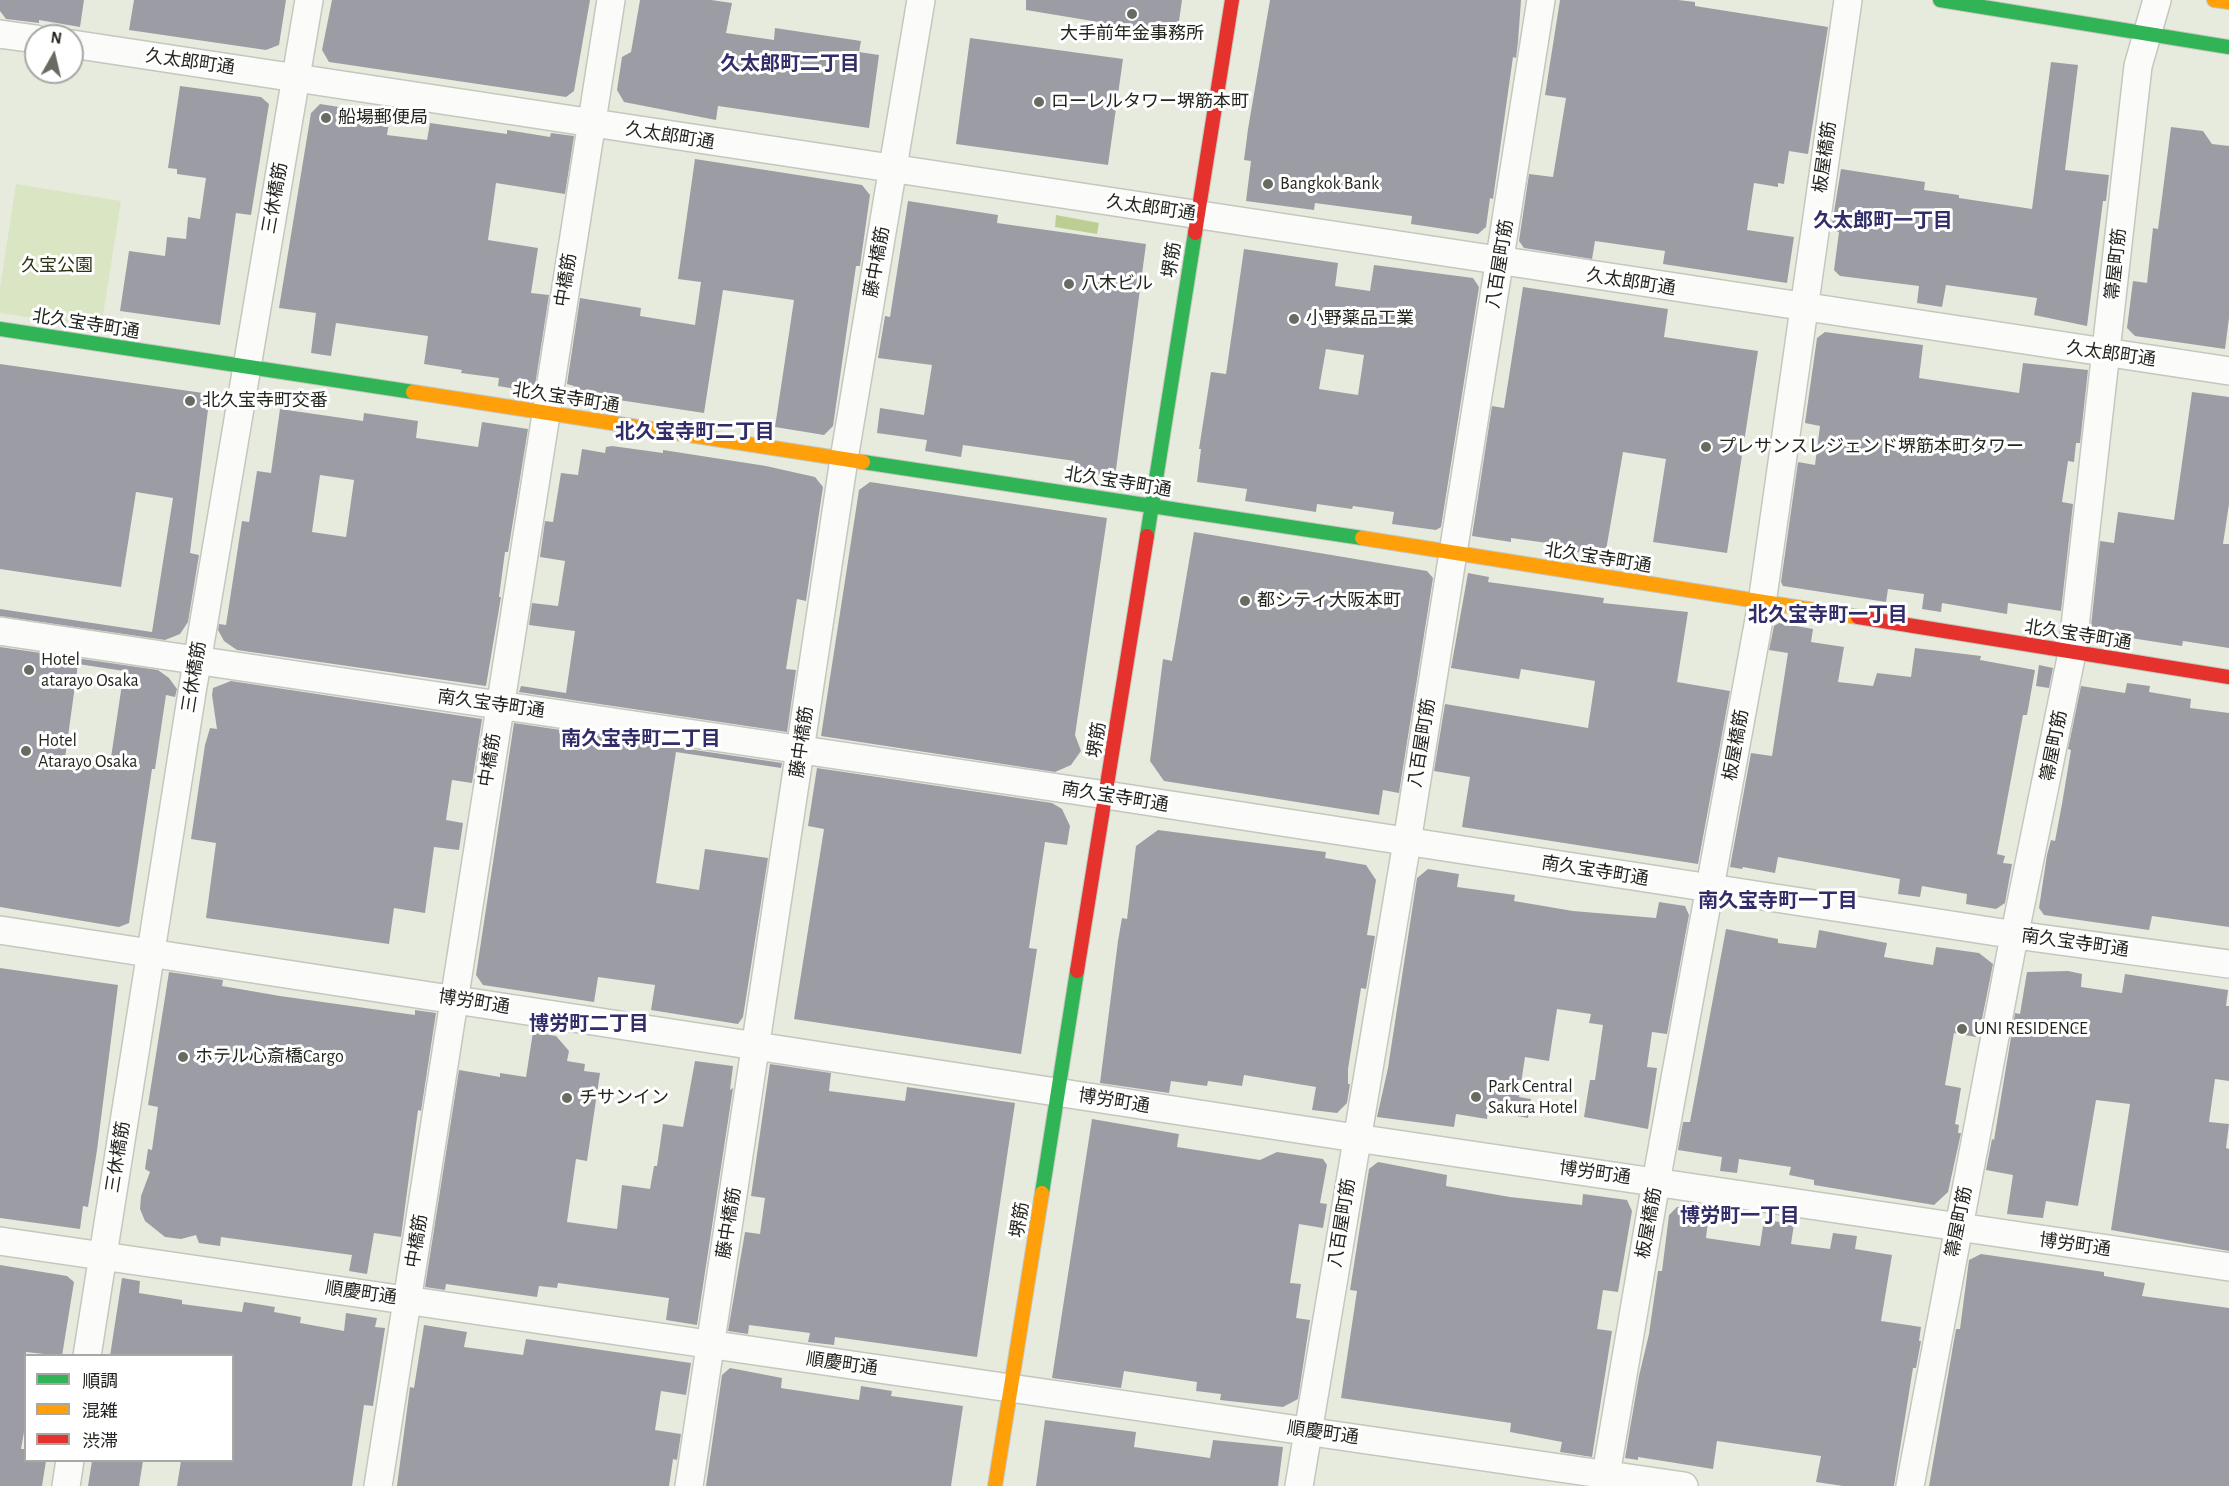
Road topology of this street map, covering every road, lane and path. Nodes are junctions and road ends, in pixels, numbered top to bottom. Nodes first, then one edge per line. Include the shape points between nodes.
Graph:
1 (309, 0) edge
2 (611, 0) edge
3 (921, 0) edge
4 (1232, 0) edge
5 (1541, 0) edge
6 (1848, 0) edge
7 (1940, 0) edge
8 (2157, 0) edge
9 (2214, 0) edge
10 (2229, 2) edge
11 (2148, 32) junction
12 (0, 34) edge
13 (24, 37) edge
14 (84, 47) edge
15 (2229, 47) edge
16 (296, 78) junction
17 (591, 123) junction
18 (893, 171) junction
19 (1197, 214) junction
20 (1501, 261) junction
21 (1802, 308) junction
22 (0, 329) edge
23 (2106, 353) junction
24 (247, 366) junction
25 (2229, 371) edge
26 (545, 413) junction
27 (844, 459) junction
28 (1151, 506) junction
29 (1453, 552) junction
30 (1762, 603) junction
31 (0, 631) edge
32 (2072, 653) junction
33 (197, 660) junction
34 (2229, 677) edge
35 (498, 706) junction
36 (801, 749) junction
37 (1106, 795) junction
38 (1407, 842) junction
39 (1710, 889) junction
40 (0, 930) edge
41 (2016, 935) junction
42 (151, 952) junction
43 (2229, 964) edge
44 (453, 998) junction
45 (756, 1046) junction
46 (1059, 1092) junction
47 (1356, 1138) junction
48 (1656, 1182) junction
49 (1958, 1228) junction
50 (0, 1241) edge
51 (102, 1256) junction
52 (2229, 1267) edge
53 (408, 1300) junction
54 (711, 1346) junction
55 (87, 1354) edge
56 (1010, 1389) junction
57 (1308, 1431) junction
58 (70, 1462) edge
59 (1605, 1480) edge
60 (66, 1486) edge
61 (378, 1486) edge
62 (689, 1486) edge
63 (995, 1486) edge
64 (1299, 1486) edge
65 (1684, 1486) edge
66 (1910, 1486) edge

1 - 16 street, 三休橋筋
2 - 17 street, 中橋筋
3 - 18 street, 藤中橋筋
4 - 19 main road, 堺筋
5 - 20 street, 八百屋町筋
6 - 21 street, 板屋橋筋
7 - 11 main road
8 - 11 street, 箒屋町筋
9 - 10 main road
11 - 15 main road
11 - 23 street, 箒屋町筋 via 2138,66
12 - 13 street
14 - 16 street, 久太郎町通
16 - 17 street, 久太郎町通
16 - 24 street, 三休橋筋
17 - 18 street, 久太郎町通
17 - 26 street, 中橋筋
18 - 19 street, 久太郎町通
18 - 27 street, 藤中橋筋
19 - 20 street, 久太郎町通
19 - 28 main road, 堺筋
20 - 21 street, 久太郎町通
20 - 29 street, 八百屋町筋
21 - 23 street, 久太郎町通
21 - 30 street, 板屋橋筋
22 - 24 main road, 北久宝寺町通
23 - 25 street, 久太郎町通
23 - 32 street, 箒屋町筋
24 - 26 main road, 北久宝寺町通
24 - 33 street, 三休橋筋
26 - 27 main road, 北久宝寺町通
26 - 35 street, 中橋筋
27 - 28 main road, 北久宝寺町通
27 - 36 street, 藤中橋筋
28 - 29 main road, 北久宝寺町通
28 - 37 main road, 堺筋
29 - 30 main road, 北久宝寺町通
29 - 38 street, 八百屋町筋
30 - 32 main road, 北久宝寺町通
30 - 39 street, 板屋橋筋
31 - 33 street, 南久宝寺町通
32 - 34 main road, 北久宝寺町通
32 - 41 street, 箒屋町筋
33 - 35 street, 南久宝寺町通
33 - 42 street, 三休橋筋
35 - 36 street, 南久宝寺町通
35 - 44 street, 中橋筋
36 - 37 street, 南久宝寺町通
36 - 45 street, 藤中橋筋
37 - 38 street, 南久宝寺町通
37 - 46 main road, 堺筋
38 - 39 street, 南久宝寺町通
38 - 47 street, 八百屋町筋
39 - 41 street, 南久宝寺町通
39 - 48 street, 板屋橋筋
40 - 42 street, 博労町通
41 - 43 street, 南久宝寺町通
41 - 49 street, 箒屋町筋
42 - 44 street, 博労町通
42 - 51 street, 三休橋筋
44 - 45 street, 博労町通
44 - 53 street, 中橋筋
45 - 46 street, 博労町通
45 - 54 street, 藤中橋筋
46 - 47 street, 博労町通
46 - 56 main road, 堺筋
47 - 48 street, 博労町通
47 - 57 street, 八百屋町筋
48 - 49 street, 博労町通
48 - 59 street, 板屋橋筋
49 - 52 street, 博労町通
49 - 66 street, 箒屋町筋
50 - 51 street, 順慶町通
51 - 53 street, 順慶町通
51 - 55 street, 三休橋筋
53 - 54 street, 順慶町通
53 - 61 street, 中橋筋
54 - 56 street, 順慶町通
54 - 62 street, 藤中橋筋
56 - 57 street, 順慶町通
56 - 63 main road, 堺筋
57 - 59 street, 順慶町通
57 - 64 street, 八百屋町筋
58 - 60 street
59 - 65 street, 順慶町通

